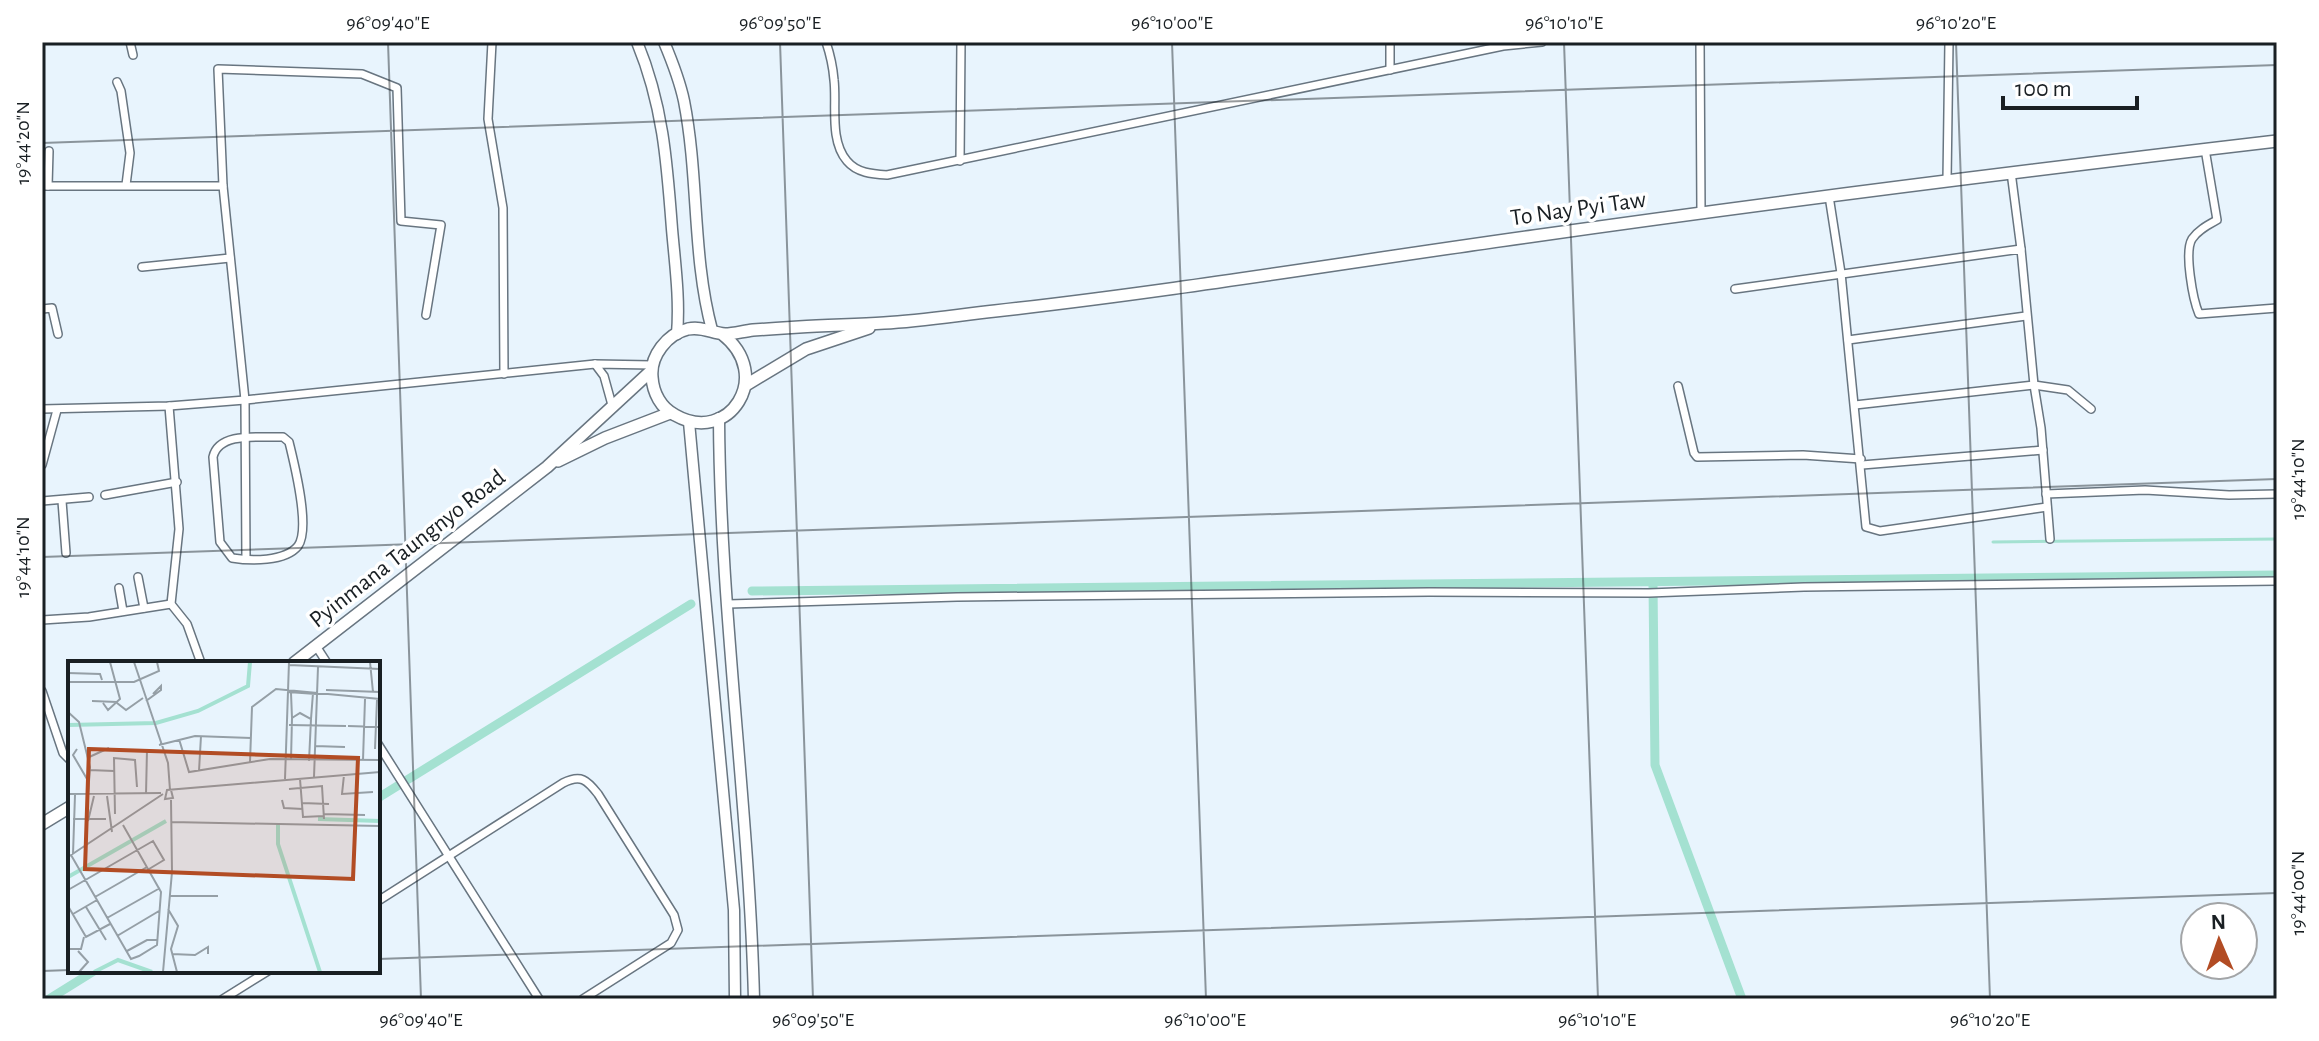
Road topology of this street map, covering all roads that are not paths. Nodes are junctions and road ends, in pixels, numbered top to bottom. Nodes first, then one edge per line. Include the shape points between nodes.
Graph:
1 (130, 42) edge
2 (492, 42) edge
3 (637, 42) edge
4 (664, 42) edge
5 (826, 42) edge
6 (961, 42) edge
7 (1390, 42) edge
8 (1542, 42) edge
9 (1700, 42) edge
10 (1949, 42) edge
11 (133, 55) dead end
12 (1390, 70) junction
13 (117, 82) dead end
14 (2277, 141) edge
15 (2205, 149) junction
16 (49, 151) dead end
17 (960, 161) junction
18 (2011, 172) junction
19 (1947, 180) junction
20 (126, 185) junction
21 (45, 186) edge
22 (223, 186) junction
23 (1829, 196) junction
24 (1701, 212) junction
25 (2021, 249) junction
26 (230, 258) junction
27 (142, 267) dead end
28 (1841, 273) junction
29 (1735, 289) dead end
30 (2277, 308) edge
31 (42, 309) edge
32 (426, 315) dead end
33 (2026, 316) junction
34 (885, 323) junction
35 (717, 332) junction
36 (58, 334) dead end
37 (677, 334) junction
38 (1848, 340) junction
39 (595, 364) junction
40 (652, 368) junction
41 (504, 374) junction
42 (746, 385) junction
43 (2034, 385) junction
44 (1678, 386) dead end
45 (245, 400) junction
46 (612, 405) junction
47 (1855, 405) junction
48 (169, 406) junction
49 (42, 409) edge
50 (2091, 409) dead end
51 (57, 410) junction
52 (670, 413) junction
53 (719, 418) junction
54 (689, 422) junction
55 (246, 439) junction
56 (2043, 450) junction
57 (1861, 462) junction
58 (42, 465) edge
59 (547, 467) junction
60 (177, 482) junction
61 (2046, 494) junction
62 (2277, 494) edge
63 (105, 495) dead end
64 (89, 497) dead end
65 (42, 501) edge
66 (62, 501) junction
67 (2047, 507) junction
68 (2050, 539) dead end
69 (66, 553) dead end
70 (246, 559) junction
71 (138, 577) dead end
72 (2277, 581) edge
73 (119, 588) dead end
74 (171, 604) junction
75 (728, 604) junction
76 (144, 608) junction
77 (123, 611) junction
78 (42, 620) edge
79 (316, 646) junction
80 (200, 661) edge
81 (297, 661) edge
82 (326, 661) edge
83 (42, 691) edge
84 (44, 707) edge
85 (380, 747) edge
86 (68, 758) edge
87 (68, 808) edge
88 (42, 824) edge
89 (448, 857) junction
90 (380, 900) edge
91 (265, 973) edge
92 (223, 999) edge
93 (539, 999) edge
94 (583, 999) edge
95 (735, 999) edge
96 (754, 999) edge

1 - 11 street
2 - 41 street via 488,119 503,208
3 - 37 main road via 659,104 666,154
4 - 35 main road via 684,99 704,301
5 - 17 street via 838,142 855,168 887,175
6 - 17 street
7 - 12 street
8 - 12 street
9 - 24 street
10 - 19 street
12 - 17 street
13 - 20 street via 130,153
14 - 15 main road, To Nay Pyi Taw
15 - 18 main road, To Nay Pyi Taw
15 - 30 street via 2217,220 2190,242 2199,314
16 - 21 street
18 - 19 main road, To Nay Pyi Taw
18 - 25 street
19 - 23 main road, To Nay Pyi Taw
20 - 21 street
20 - 22 street
22 - 26 street
22 - 32 street via 218,69 362,74 397,88 401,221 441,225
23 - 24 main road, To Nay Pyi Taw
23 - 28 street
24 - 34 main road, To Nay Pyi Taw via 1040,306
25 - 28 street
25 - 33 street
26 - 27 street
26 - 45 street
28 - 29 street
28 - 38 street
31 - 36 street via 52,308
33 - 38 street
33 - 43 street
34 - 35 main road
34 - 42 main road via 806,349
35 - 37 main road via 688,329
35 - 42 main road via 742,356
37 - 40 main road via 660,348
38 - 47 street
39 - 40 street
39 - 41 street
39 - 46 street
40 - 46 main road
40 - 52 main road via 653,388
41 - 45 street
42 - 53 main road via 737,405
43 - 47 street
43 - 50 street via 2068,390
43 - 56 street
44 - 57 street via 1699,458 1803,455
45 - 48 street
45 - 55 street
46 - 59 main road
47 - 57 street
48 - 51 street
48 - 60 street
49 - 51 street
51 - 58 street
52 - 54 main road
52 - 59 main road
53 - 54 main road
53 - 75 main road
54 - 95 main road via 734,910
55 - 70 street
55 - 70 street via 222,442 213,457 220,542 229,556
55 - 70 street via 283,437 289,442 303,527 298,545 289,553
56 - 57 street
56 - 61 street
57 - 67 street via 1865,524 1872,531
59 - 79 main road, Pyinmana Taungnyo Road
60 - 63 street
60 - 74 street via 179,529
61 - 62 street
61 - 67 street
64 - 66 street
65 - 66 street
66 - 69 street
67 - 68 street
71 - 76 street
72 - 75 street
73 - 77 street
74 - 76 street
74 - 80 street via 187,624
75 - 96 main road
76 - 77 street
77 - 78 street
79 - 81 main road, Pyinmana Taungnyo Road
79 - 82 street
83 - 84 street
84 - 86 street
85 - 89 street
87 - 88 main road
89 - 90 street
89 - 93 street
89 - 94 street via 563,783 576,778 591,784 674,915 678,930 671,943
91 - 92 street

